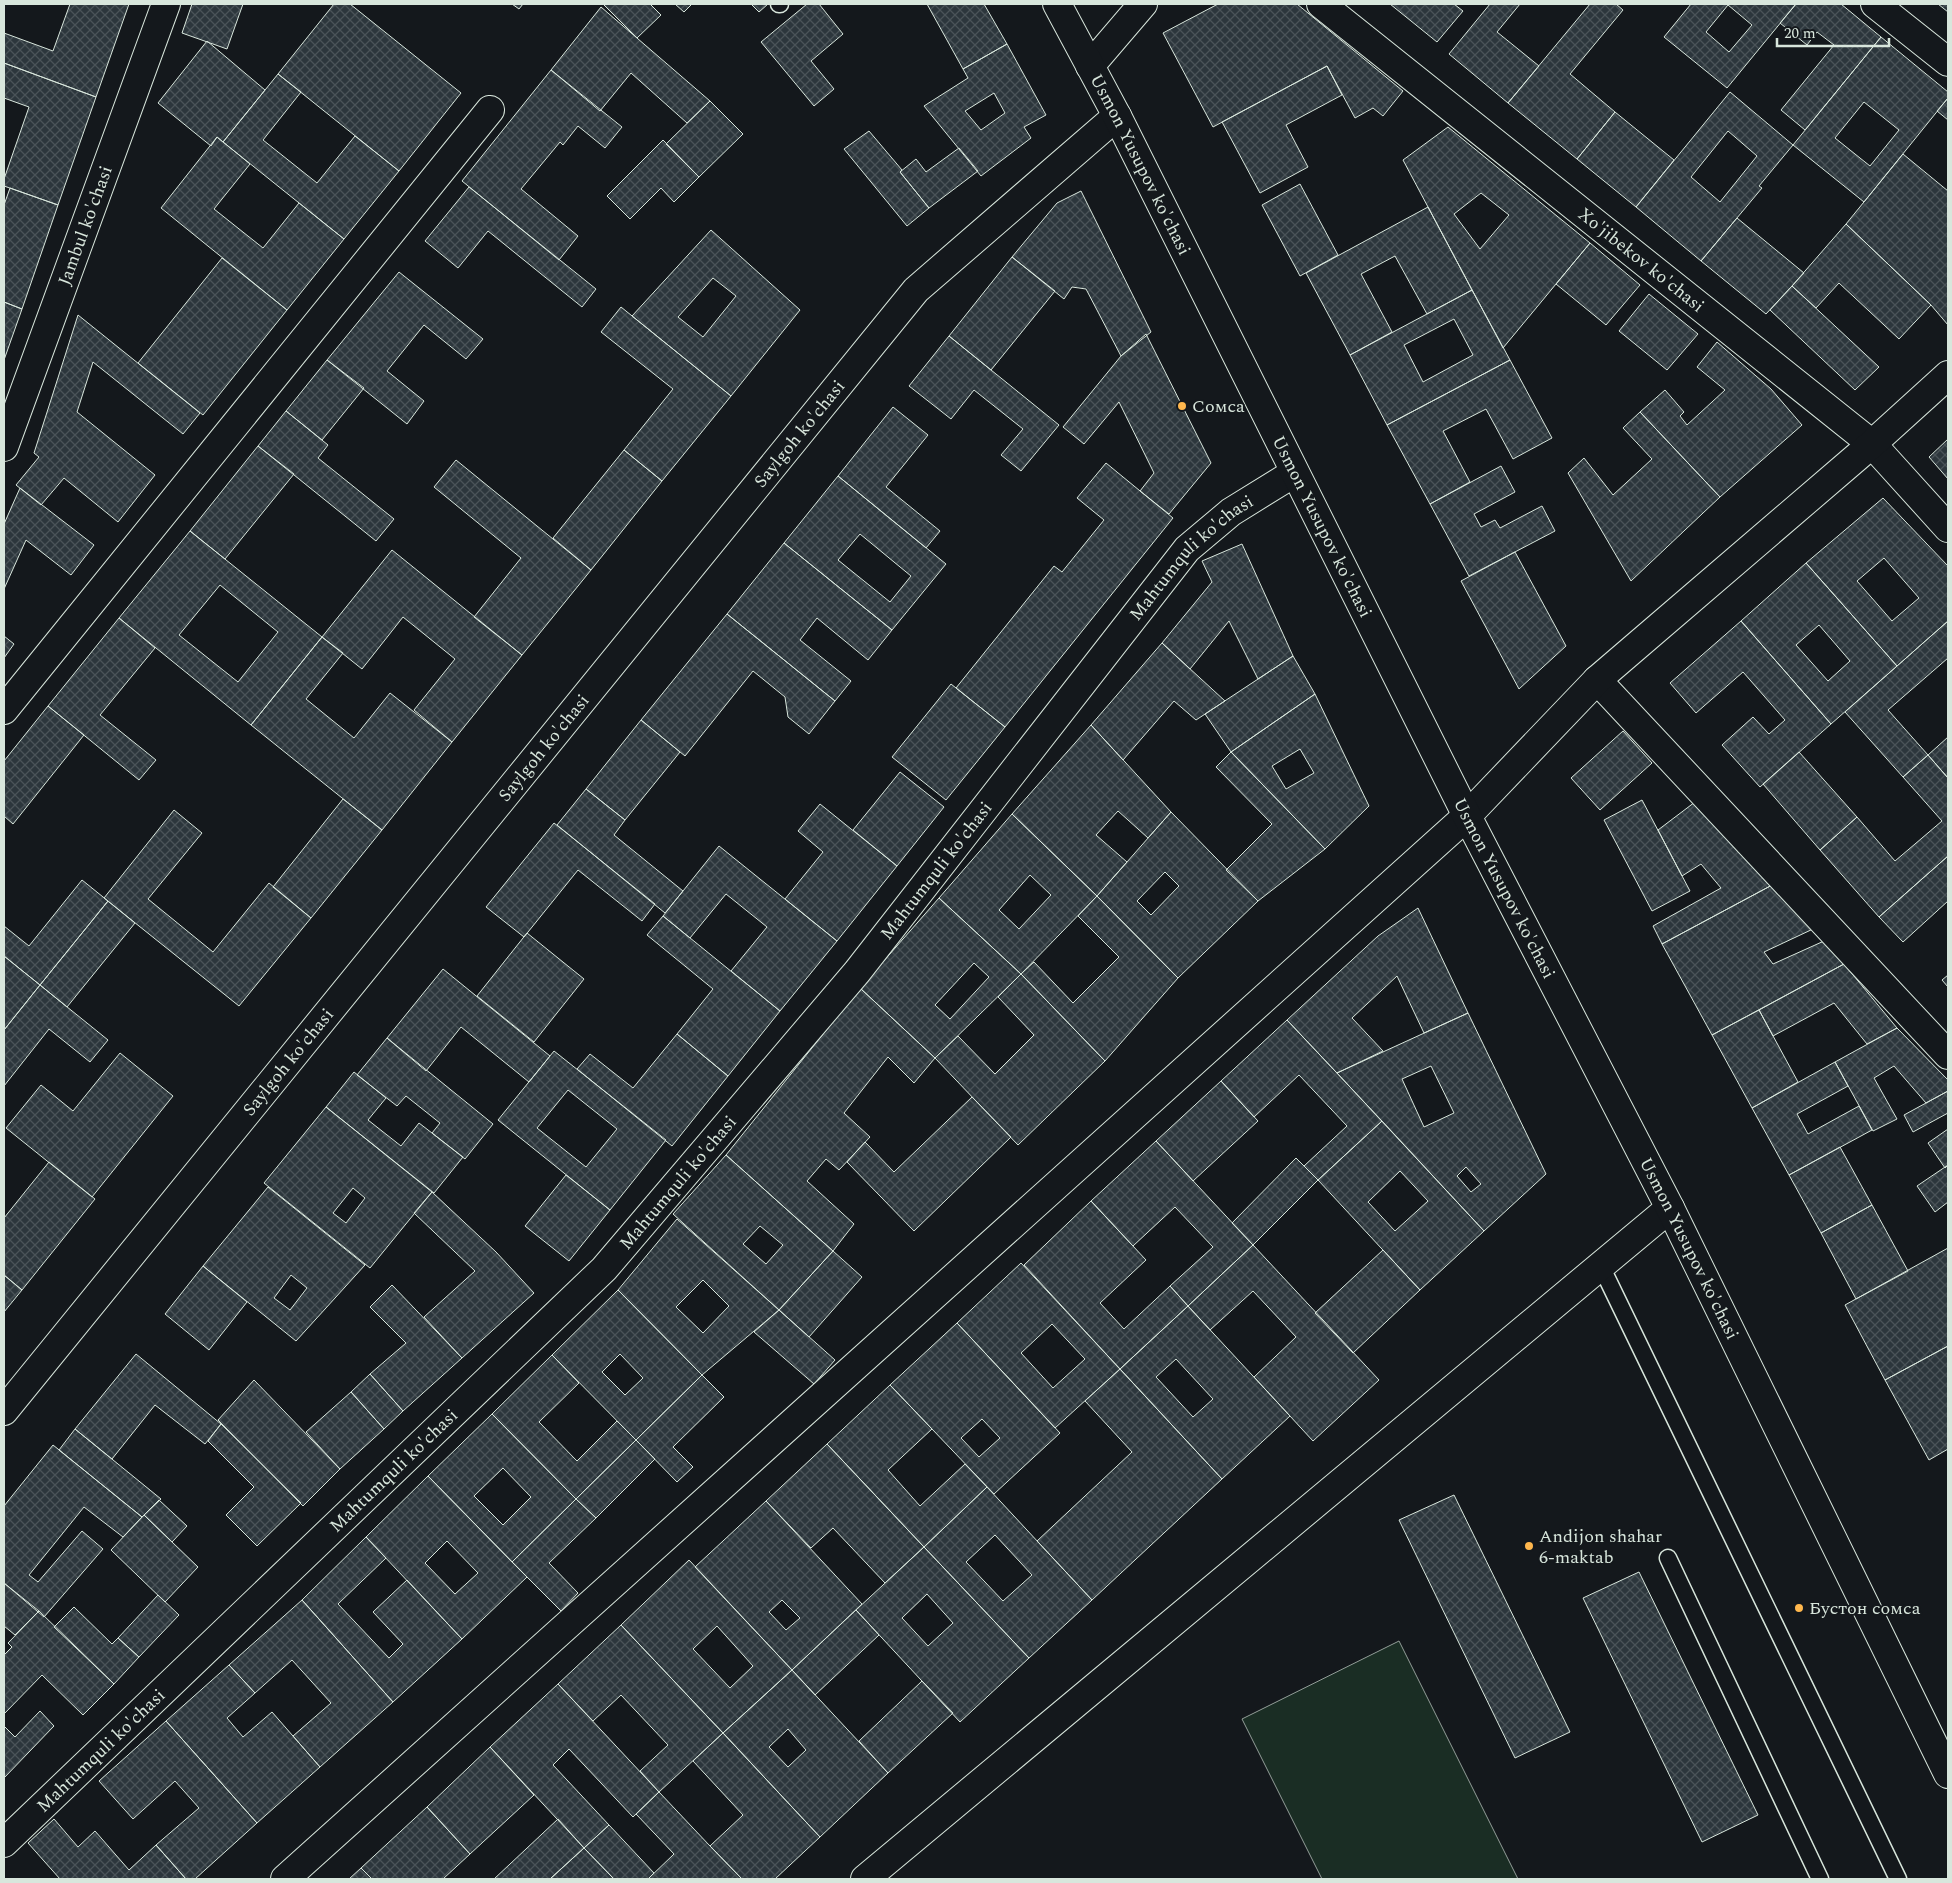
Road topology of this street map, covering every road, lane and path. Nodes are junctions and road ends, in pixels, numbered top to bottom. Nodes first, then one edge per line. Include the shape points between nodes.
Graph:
1 (166, 4) edge
2 (1057, 4) edge
3 (1142, 4) edge
4 (1321, 4) edge
5 (1875, 4) edge
6 (1948, 62) edge
7 (1090, 66) junction
8 (490, 110) dead end
9 (1116, 116) junction
10 (1948, 375) edge
11 (1872, 444) junction
12 (4, 447) edge
13 (1294, 473) junction
14 (1948, 528) edge
15 (1596, 680) junction
16 (4, 710) edge
17 (1467, 816) junction
18 (1948, 1055) edge
19 (1670, 1208) junction
20 (1602, 1266) junction
21 (4, 1411) edge
22 (1668, 1558) dead end
23 (1942, 1742) edge
24 (1948, 1774) edge
25 (4, 1842) edge
26 (285, 1879) edge
27 (865, 1879) edge
28 (1820, 1879) edge
29 (1898, 1879) edge

1 - 12 street, Jambul ko'chasi
2 - 7 street, Usmon Yusupov ko'chasi
3 - 7 street
4 - 11 street, Xo'jibekov ko'chasi
5 - 6 street
7 - 9 street, Usmon Yusupov ko'chasi
8 - 16 street
9 - 13 street, Usmon Yusupov ko'chasi
9 - 21 street, Saylgoh ko'chasi via 916,290
10 - 11 street
11 - 14 street, Xo'jibekov ko'chasi
11 - 15 street
13 - 17 street, Usmon Yusupov ko'chasi
13 - 25 street, Mahtumquli ko'chasi via 1231,512 1187,549 857,972 604,1269
15 - 17 street
15 - 18 street
17 - 19 street, Usmon Yusupov ko'chasi
17 - 26 street
19 - 20 street
19 - 23 street, Usmon Yusupov ko'chasi
20 - 27 street
20 - 29 lane
22 - 28 lane
23 - 24 street, Usmon Yusupov ko'chasi

